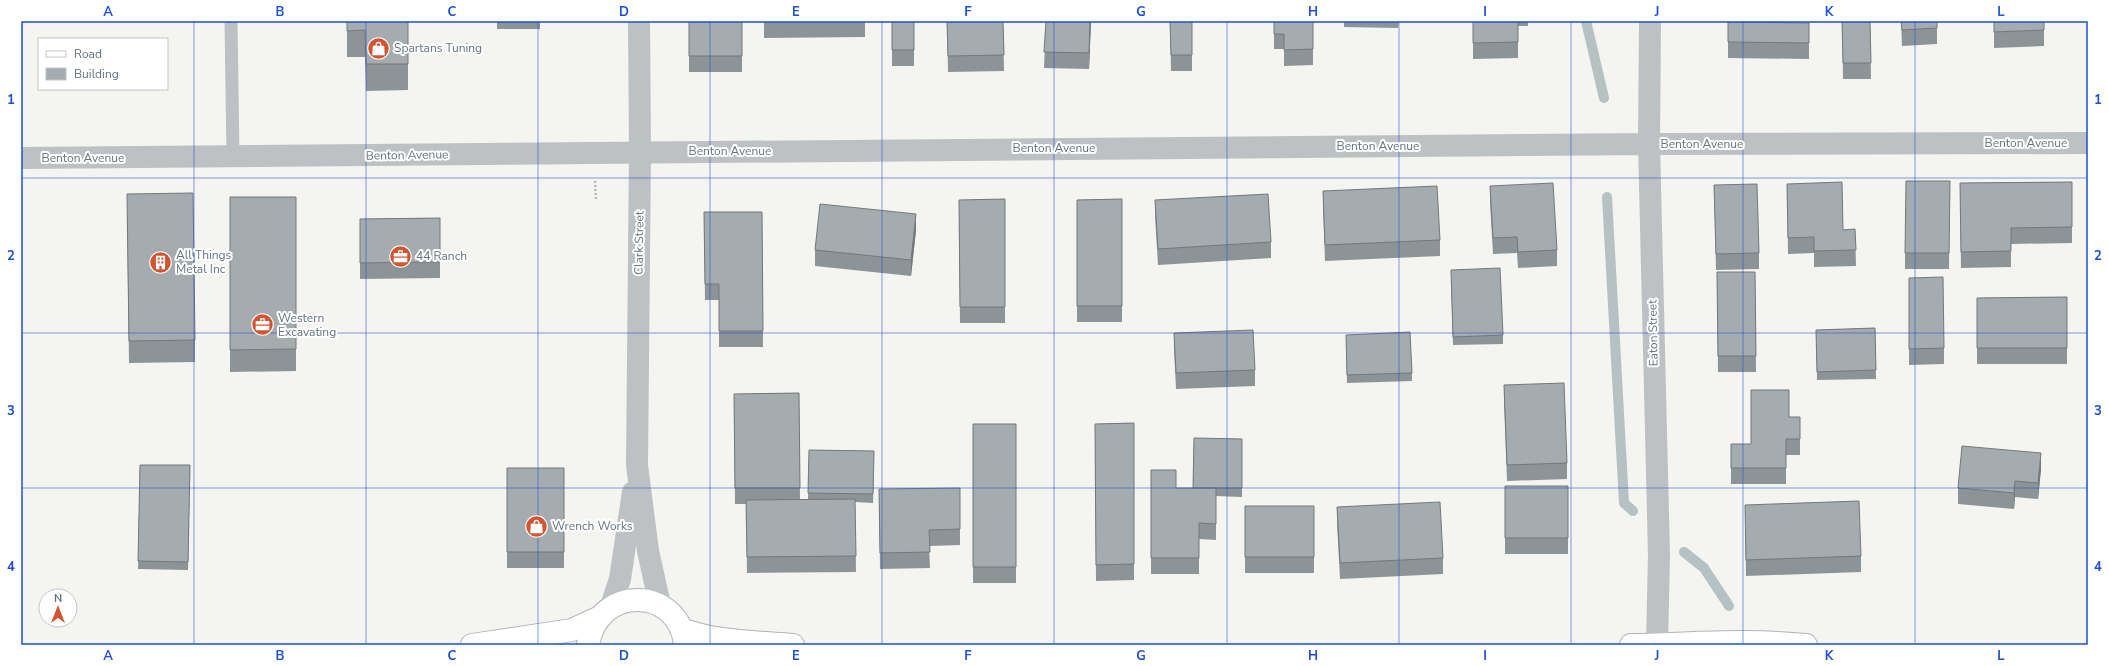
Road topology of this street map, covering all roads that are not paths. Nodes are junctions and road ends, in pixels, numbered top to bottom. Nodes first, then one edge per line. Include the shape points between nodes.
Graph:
1 (231, 21) edge
2 (639, 21) edge
3 (1650, 21) edge
4 (2088, 143) edge
5 (1649, 144) junction
6 (640, 152) junction
7 (233, 157) junction
8 (21, 158) edge
9 (637, 465) junction
10 (660, 605) junction
11 (605, 612) junction
12 (683, 637) edge
13 (472, 645) edge
14 (588, 645) edge
15 (793, 645) edge
16 (1632, 645) edge
17 (1657, 645) edge
18 (1806, 645) edge

1 - 7 lane
2 - 6 street, Clark Street
3 - 5 street, Eaton Street
4 - 5 street, Benton Avenue
5 - 6 street, Benton Avenue
5 - 17 street, Eaton Street via 1659,555
6 - 7 street, Benton Avenue
6 - 9 street, Clark Street
7 - 8 street, Benton Avenue
9 - 10 street via 648,551
9 - 11 street via 621,572
10 - 11 street via 644,600 627,600
10 - 12 street via 673,616
11 - 13 street via 572,630
11 - 14 street via 590,632
12 - 15 street via 700,636
16 - 17 street
17 - 18 street via 1696,642 1778,642

